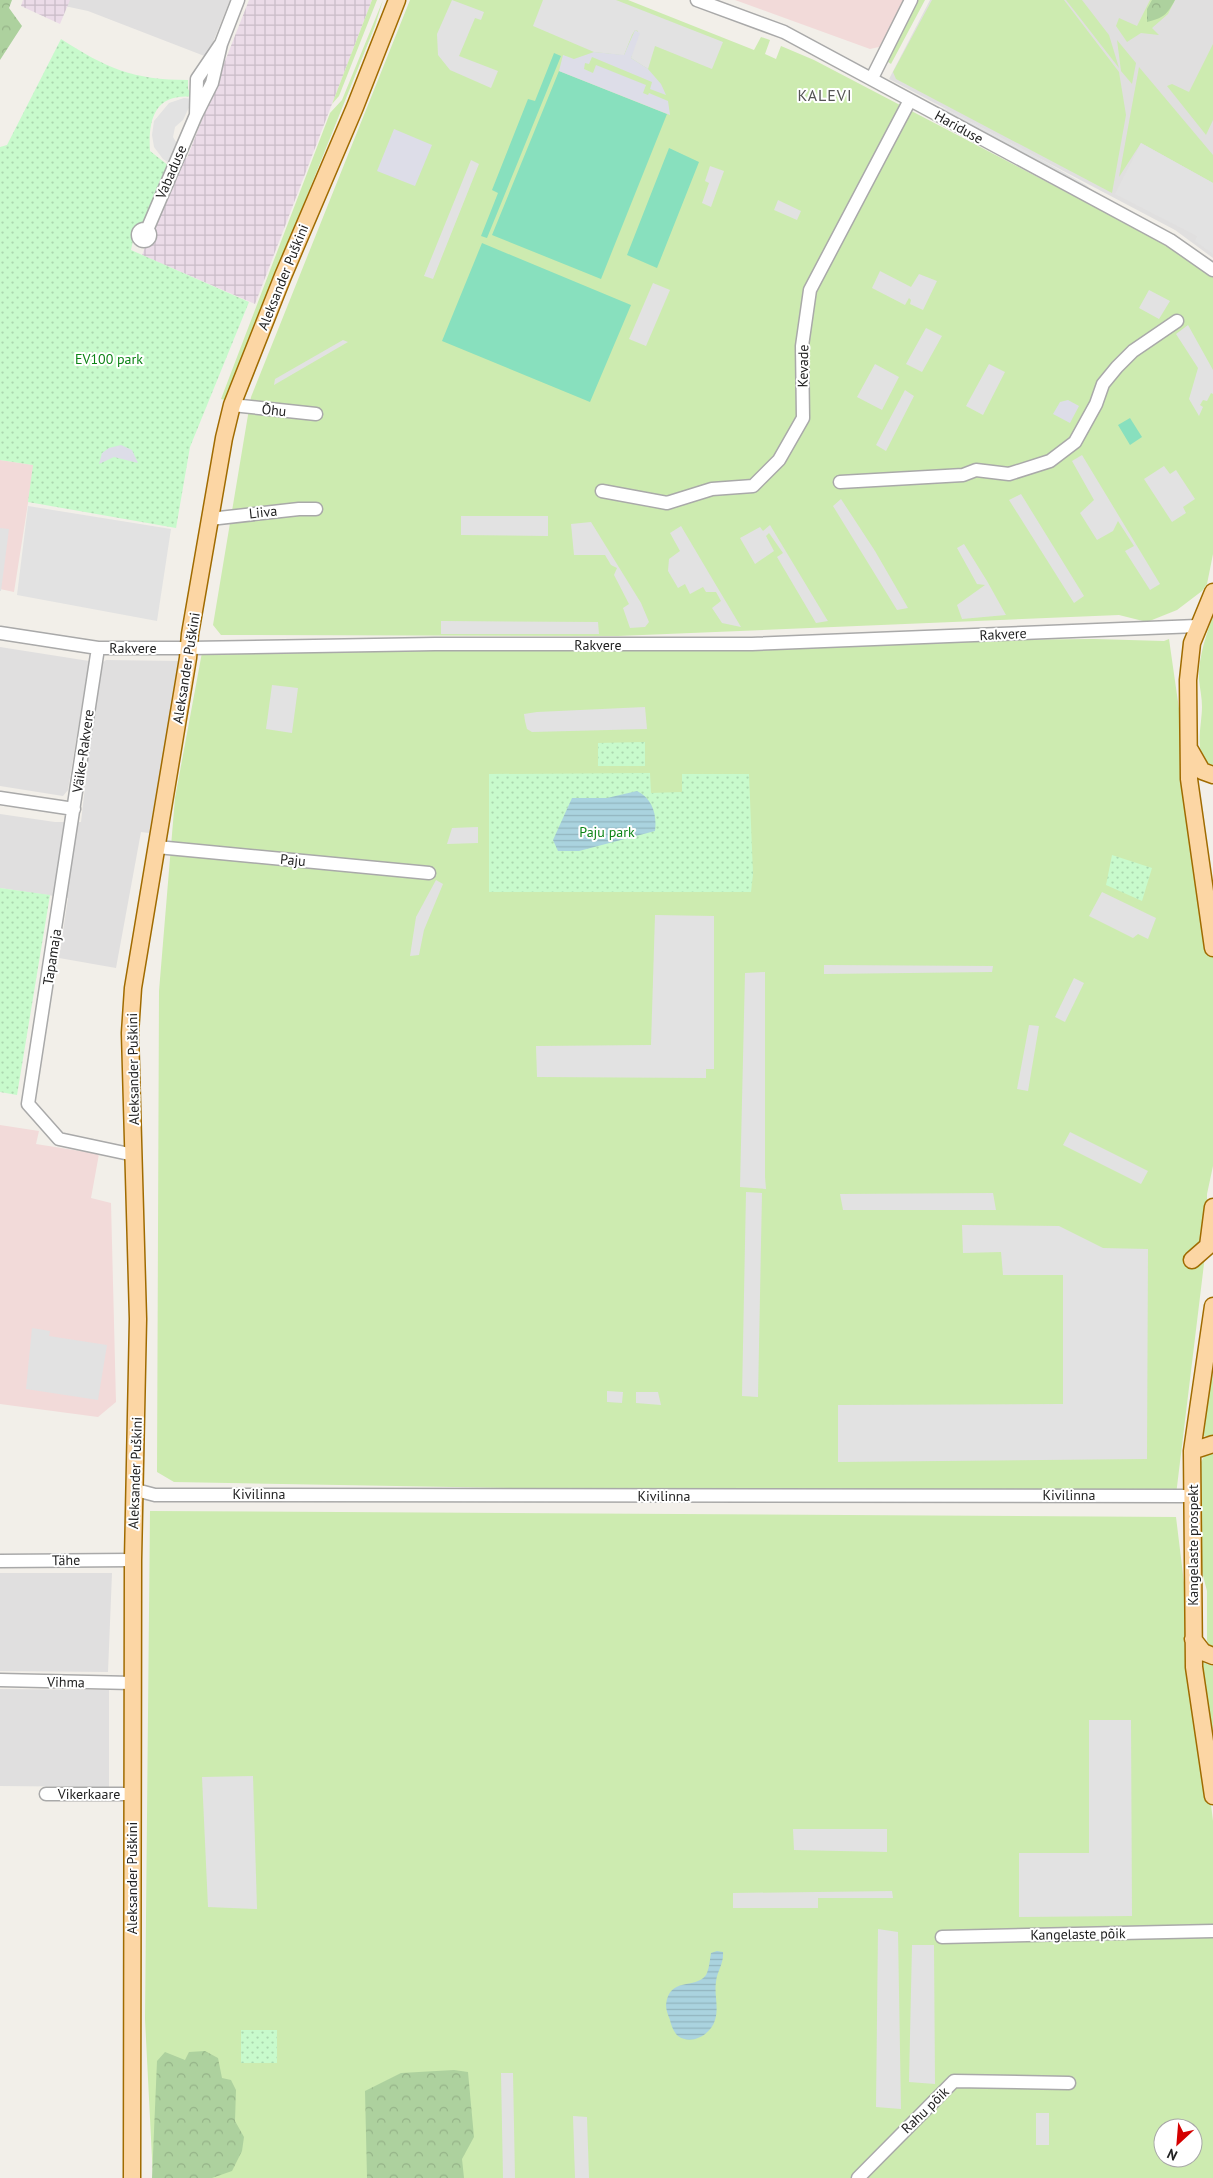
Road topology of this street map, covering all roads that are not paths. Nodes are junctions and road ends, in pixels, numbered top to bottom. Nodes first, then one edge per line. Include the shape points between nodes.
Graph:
1 (238, 0) edge
2 (397, 0) edge
3 (697, 0) edge
4 (911, 0) edge
5 (872, 78) junction
6 (910, 100) junction
7 (147, 230) dead end
8 (1213, 270) edge
9 (1177, 321) dead end
10 (232, 405) junction
11 (316, 414) dead end
12 (840, 482) dead end
13 (602, 491) dead end
14 (316, 509) dead end
15 (210, 519) junction
16 (1213, 592) edge
17 (1197, 626) junction
18 (0, 633) edge
19 (98, 648) junction
20 (190, 648) junction
21 (1189, 748) junction
22 (1213, 775) edge
23 (0, 798) edge
24 (74, 809) junction
25 (157, 847) junction
26 (429, 873) dead end
27 (1213, 948) edge
28 (134, 1155) junction
29 (1213, 1207) edge
30 (1192, 1260) dead end
31 (1213, 1306) edge
32 (1213, 1444) edge
33 (1192, 1451) junction
34 (136, 1490) junction
35 (1192, 1496) junction
36 (133, 1560) junction
37 (0, 1561) edge
38 (1193, 1639) junction
39 (1213, 1656) edge
40 (0, 1680) edge
41 (132, 1683) junction
42 (46, 1794) dead end
43 (132, 1794) junction
44 (1213, 1796) edge
45 (1213, 1930) edge
46 (942, 1937) dead end
47 (1069, 2083) dead end
48 (132, 2178) edge
49 (858, 2178) edge

1 - 7 street, Vabaduse via 221,44 212,83
2 - 10 main road, Aleksander Puškini
3 - 5 street, Hariduse via 784,32
4 - 5 street
5 - 6 street, Hariduse
6 - 8 street, Hariduse via 1170,240
6 - 13 street, Kevade via 810,290 802,346 803,418 779,460 753,486 712,489 667,503
9 - 12 street via 1132,351 1103,384 1075,442 1050,461 1009,474 976,470 963,475
10 - 11 street, Õhu
10 - 15 main road, Aleksander Puškini
14 - 15 street, Liiva via 299,508
15 - 20 main road, Aleksander Puškini
16 - 17 main road
17 - 20 street, Rakvere via 752,644
17 - 21 main road via 1188,680
18 - 19 street, Rakvere
19 - 20 street, Rakvere
19 - 24 street, Väike-Rakvere
20 - 25 main road, Aleksander Puškini
21 - 22 main road via 1202,771
21 - 27 main road via 1189,779
23 - 24 street, Väike-Rakvere
24 - 28 street, Tapamaja via 28,1104 59,1139
25 - 26 street, Paju
25 - 28 main road, Aleksander Puškini via 133,988 130,1033
28 - 34 main road, Aleksander Puškini via 138,1319
29 - 30 main road via 1208,1246
31 - 33 main road, Kangelaste prospekt
32 - 33 main road
33 - 35 main road, Kangelaste prospekt
34 - 35 street, Kivilinna via 155,1495
34 - 36 main road, Aleksander Puškini
35 - 38 main road, Kangelaste prospekt
36 - 37 street, Tähe
36 - 41 main road, Aleksander Puškini
38 - 39 main road via 1203,1652
38 - 44 main road, Kangelaste prospekt via 1194,1667
40 - 41 street, Vihma
41 - 43 main road, Aleksander Puškini
42 - 43 street, Vikerkaare
43 - 48 main road, Aleksander Puškini
45 - 46 street, Kangelaste põik
47 - 49 street, Rahu põik via 954,2082

